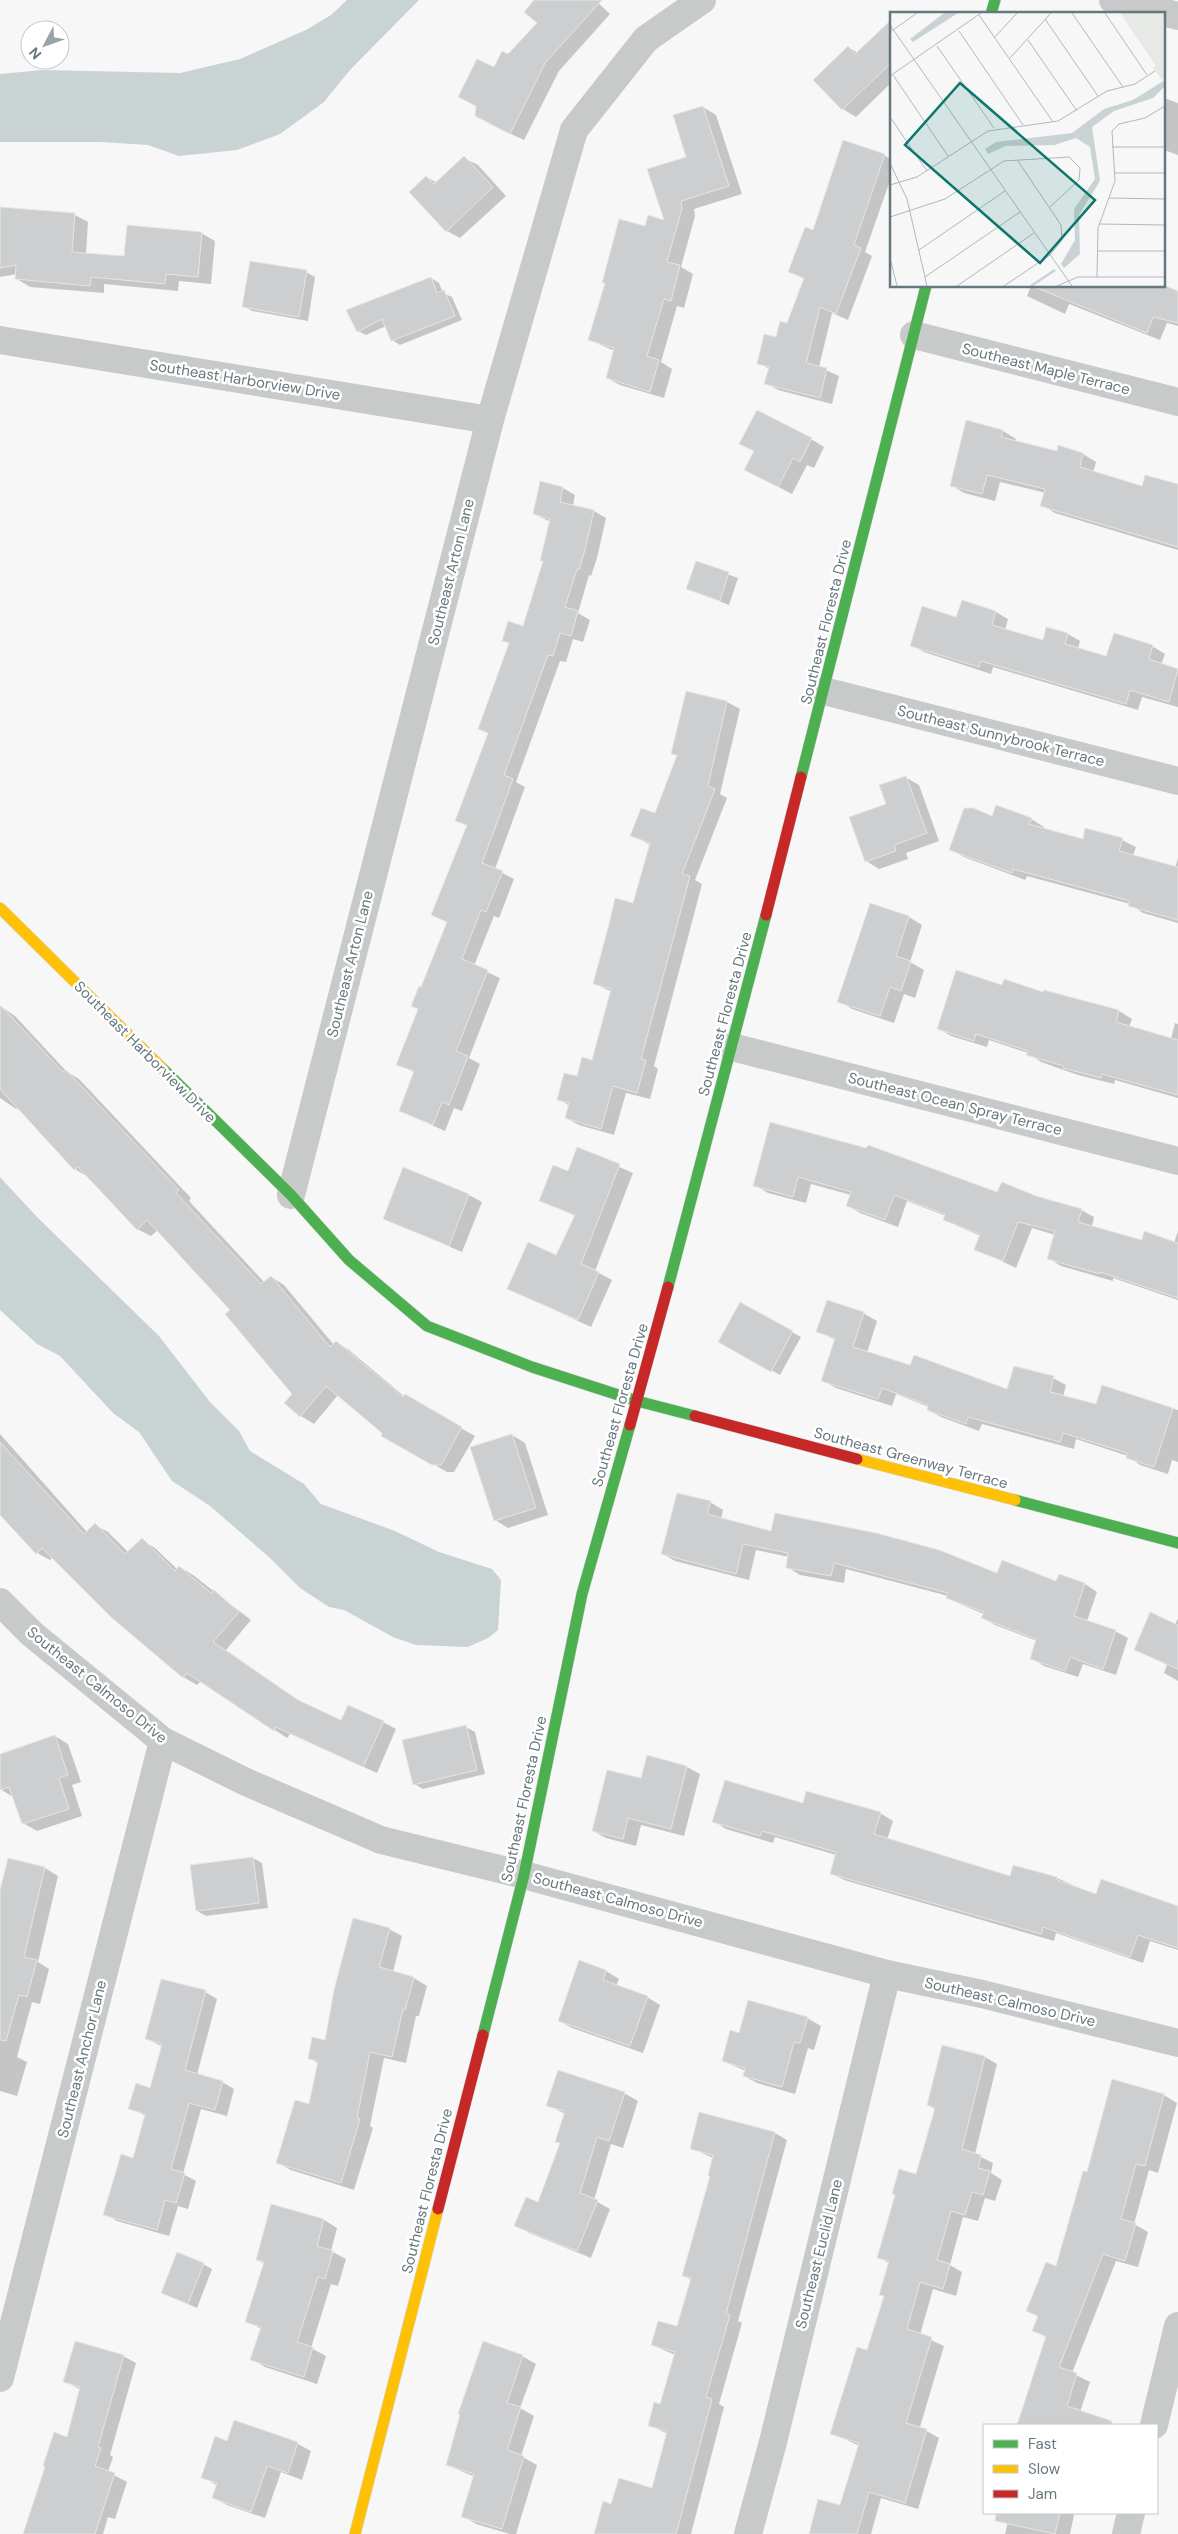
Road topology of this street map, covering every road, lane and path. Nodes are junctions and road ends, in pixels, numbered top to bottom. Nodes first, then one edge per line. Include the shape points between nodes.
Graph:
1 (702, 0) edge
2 (1113, 0) edge
3 (1162, 12) edge
4 (926, 288) edge
5 (914, 335) junction
6 (0, 340) edge
7 (1178, 402) edge
8 (490, 420) junction
9 (824, 691) junction
10 (1178, 781) edge
11 (0, 908) edge
12 (732, 1048) junction
13 (1178, 1161) edge
14 (291, 1195) junction
15 (637, 1401) junction
16 (1178, 1543) edge
17 (0, 1602) edge
18 (163, 1741) junction
19 (524, 1875) junction
20 (887, 1974) junction
21 (1178, 2043) edge
22 (1178, 2326) edge
23 (0, 2378) edge
24 (1154, 2424) edge
25 (1132, 2514) edge
26 (355, 2534) edge
27 (748, 2534) edge
28 (1126, 2534) edge

1 - 8 street, Southeast Arton Lane via 646,39 574,130
2 - 3 street
4 - 5 street, Southeast Floresta Drive
5 - 7 street, Southeast Maple Terrace
5 - 9 street, Southeast Floresta Drive
6 - 8 street, Southeast Harborview Drive
8 - 14 street, Southeast Arton Lane
9 - 10 street, Southeast Sunnybrook Terrace
9 - 12 street, Southeast Floresta Drive
11 - 14 street, Southeast Harborview Drive
12 - 13 street, Southeast Ocean Spray Terrace
12 - 15 street, Southeast Floresta Drive
14 - 15 street, Southeast Harborview Drive via 350,1260 427,1326 532,1367
15 - 16 street, Southeast Greenway Terrace
15 - 19 street, Southeast Floresta Drive via 582,1594
17 - 18 street, Southeast Calmoso Drive via 32,1634
18 - 19 street, Southeast Calmoso Drive via 246,1782 381,1840
18 - 23 street, Southeast Anchor Lane
19 - 20 street, Southeast Calmoso Drive
19 - 26 street, Southeast Floresta Drive
20 - 21 street, Southeast Calmoso Drive
20 - 27 street, Southeast Euclid Lane
22 - 24 street
25 - 28 street

